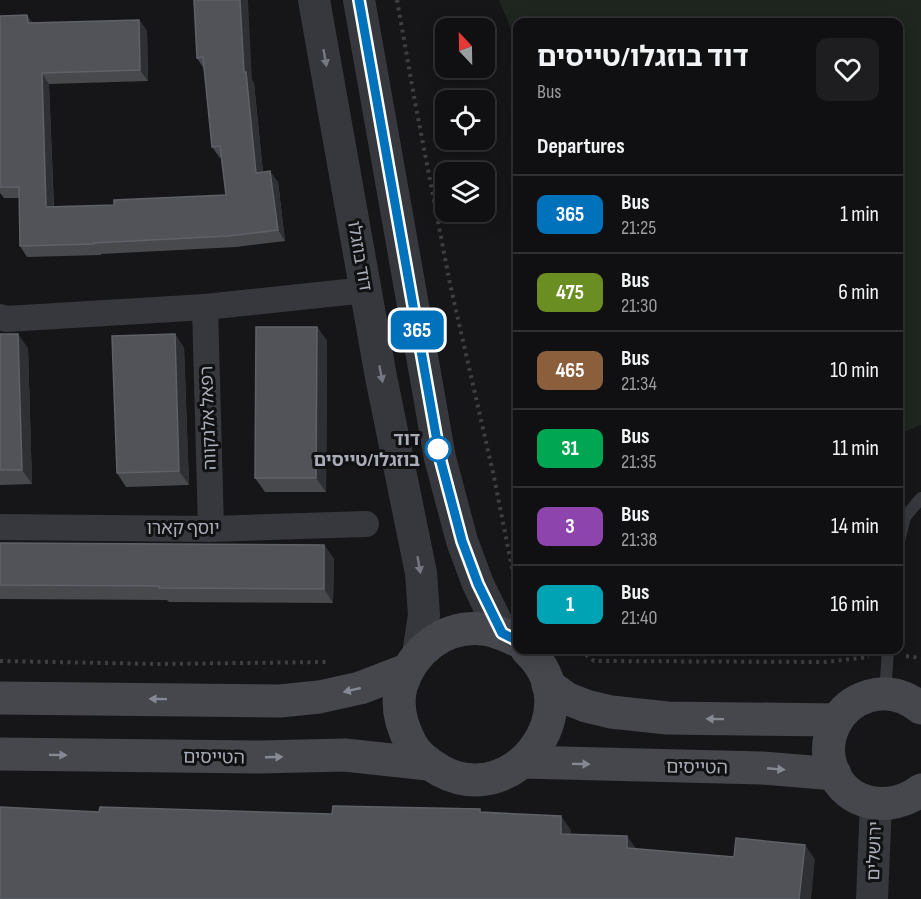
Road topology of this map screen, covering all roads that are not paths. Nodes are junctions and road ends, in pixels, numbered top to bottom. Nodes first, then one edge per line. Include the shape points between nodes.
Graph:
1 (315, 0) edge
2 (359, 0) edge
3 (366, 290) junction
4 (205, 307) junction
5 (0, 317) edge
6 (921, 498) edge
7 (366, 524) dead end
8 (903, 525) edge
9 (0, 527) edge
10 (211, 529) junction
11 (513, 638) edge
12 (513, 640) edge
13 (528, 654) edge
14 (888, 654) edge
15 (413, 662) junction
16 (548, 686) junction
17 (885, 694) junction
18 (0, 698) edge
19 (921, 708) edge
20 (836, 720) junction
21 (0, 754) edge
22 (522, 762) junction
23 (428, 764) junction
24 (835, 774) junction
25 (921, 790) edge
26 (876, 804) junction
27 (872, 899) edge

1 -> 3 street, דוד בוזגלו
2 - 11 street via 440,458 478,584
3 - 4 street
3 -> 15 street, דוד בוזגלו via 421,573 424,615
4 - 5 street
4 - 10 street, רפאל אלנקווה
6 - 8 lane
7 - 10 street, יוסף קארו
9 - 10 street, יוסף קארו
12 - 15 main road via 484,629 466,629 432,641
13 - 16 main road via 542,668
14 - 17 lane
15 -> 18 main road via 360,688 280,701
15 - 23 main road via 400,690 399,711 404,731
20 -> 16 main road via 667,718 611,712 566,698
16 - 22 main road via 549,720 535,750
17 - 19 main road via 905,698
17 - 20 main road via 854,702
20 - 24 main road via 828,748
21 -> 23 main road, הטייסים via 259,758 345,755
22 - 23 main road via 501,775 476,780 450,776
22 -> 24 main road, הטייסים via 762,768
24 - 26 main road via 844,788
25 - 26 main road via 904,800
26 - 27 street, ירושלים

